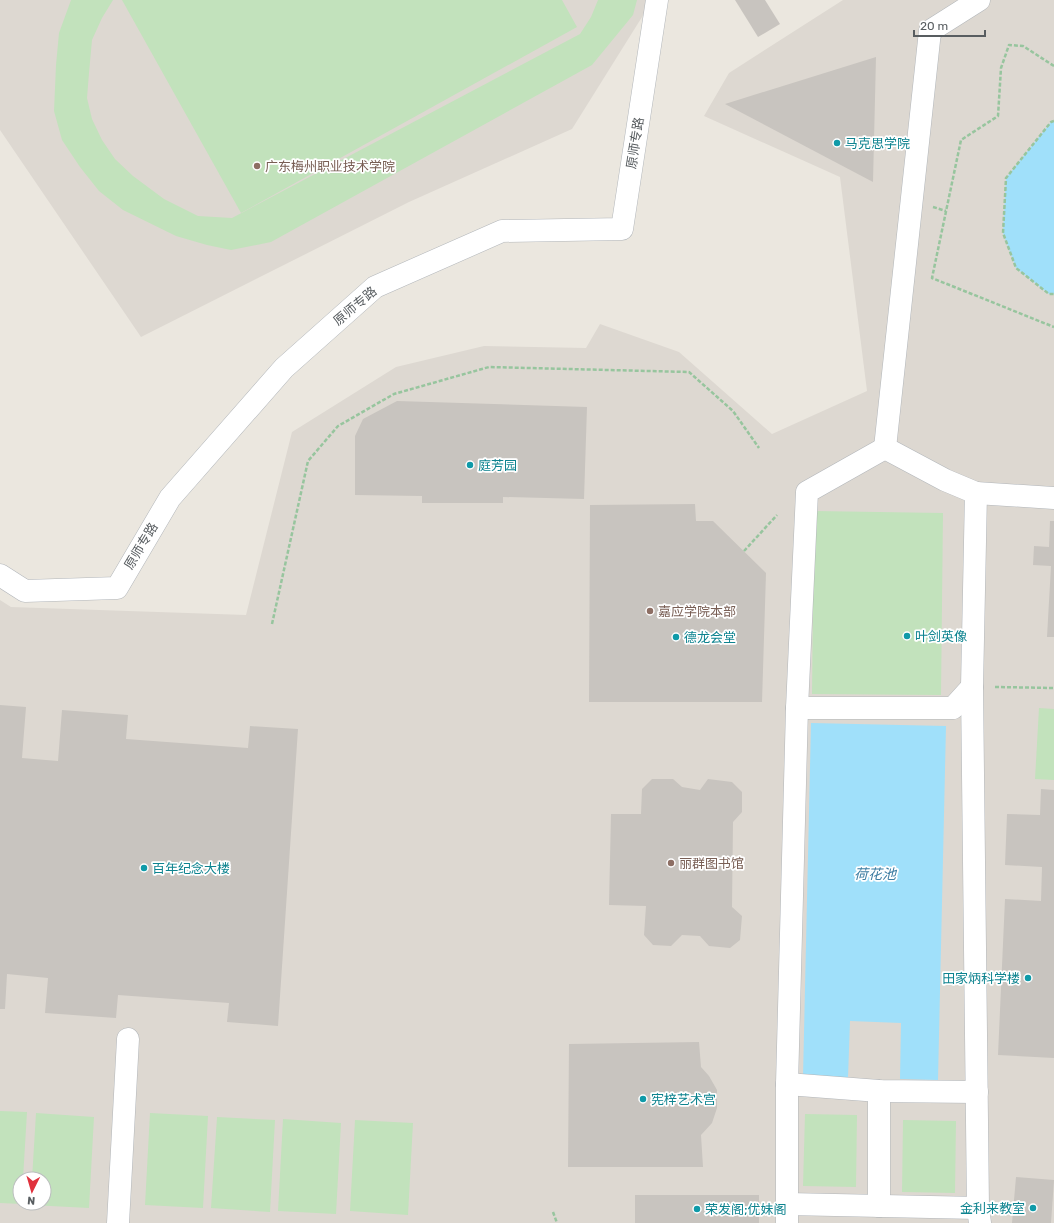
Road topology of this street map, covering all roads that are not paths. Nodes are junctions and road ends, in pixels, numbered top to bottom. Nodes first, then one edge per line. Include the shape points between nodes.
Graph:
1 (657, 0) edge
2 (979, 0) edge
3 (884, 448) junction
4 (976, 494) junction
5 (1054, 498) edge
6 (0, 575) edge
7 (972, 687) junction
8 (797, 708) junction
9 (128, 1039) dead end
10 (787, 1084) junction
11 (879, 1090) junction
12 (977, 1092) junction
13 (879, 1206) junction
14 (787, 1214) edge
15 (979, 1215) edge
16 (118, 1223) edge

1 - 6 street, 原师专路 via 622,229 502,231 375,287 284,368 170,498 117,588 25,590
2 - 3 street via 930,31
3 - 4 street
3 - 8 street via 807,492
4 - 5 street
4 - 7 street
7 - 8 street via 952,708
7 - 12 street
8 - 10 street
9 - 16 street
10 - 11 street
10 - 14 street
11 - 12 street
11 - 13 street
12 - 15 street
13 - 14 street
13 - 15 street

